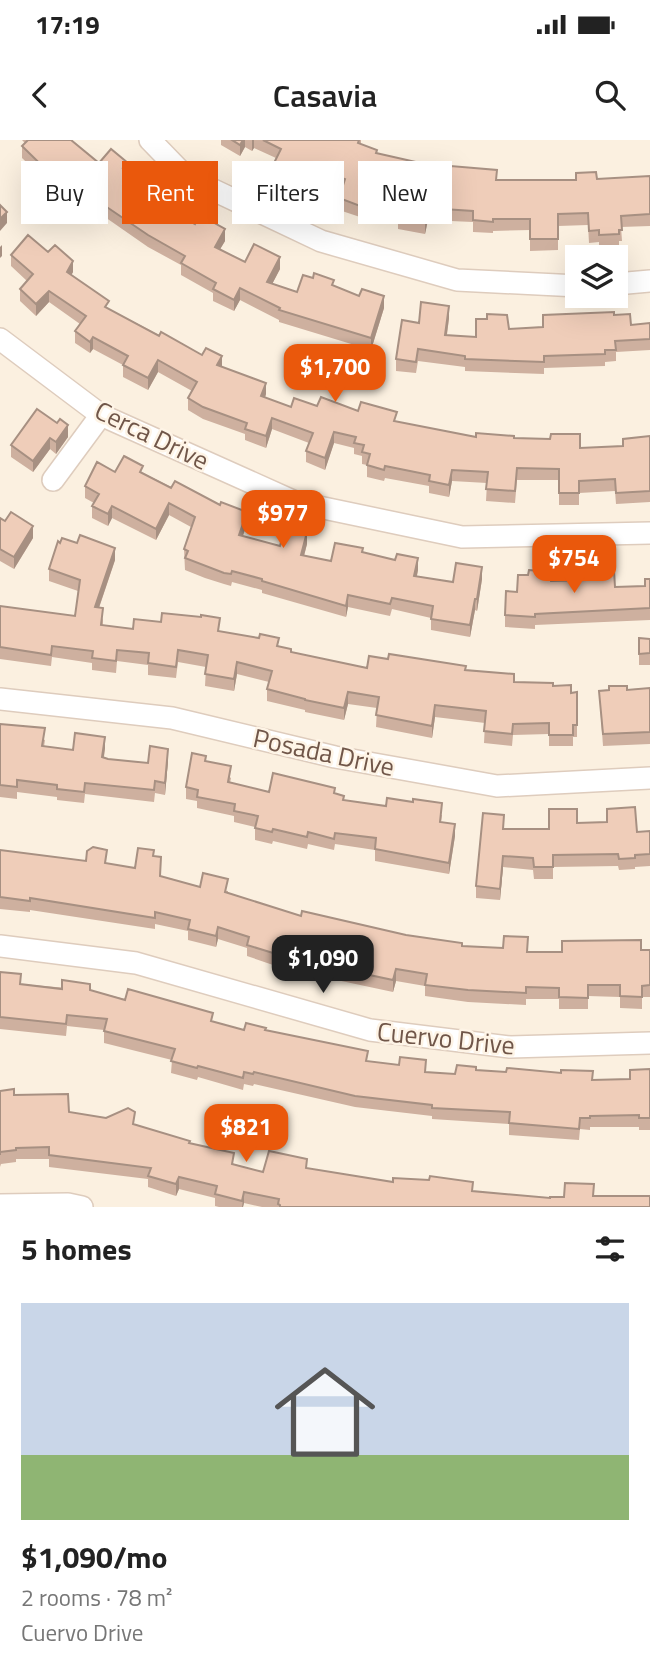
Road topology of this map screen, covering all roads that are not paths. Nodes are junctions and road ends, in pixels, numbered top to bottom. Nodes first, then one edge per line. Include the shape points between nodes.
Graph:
1 (150, 140) edge
2 (650, 281) edge
3 (628, 283) edge
4 (565, 285) edge
5 (0, 339) edge
6 (101, 415) junction
7 (53, 480) dead end
8 (650, 533) edge
9 (0, 699) edge
10 (650, 778) edge
11 (0, 946) edge
12 (650, 1043) edge
13 (0, 1205) edge
14 (82, 1207) edge

1 - 4 street via 186,177 321,241 457,280
2 - 3 street
5 - 6 street, Cerca Drive
6 - 7 street
6 - 8 street, Cerca Drive via 295,502 462,537
9 - 10 street, Posada Drive via 172,718 335,757 497,786
11 - 12 street, Cuervo Drive via 136,963 370,1030 510,1047
13 - 14 street via 68,1203

